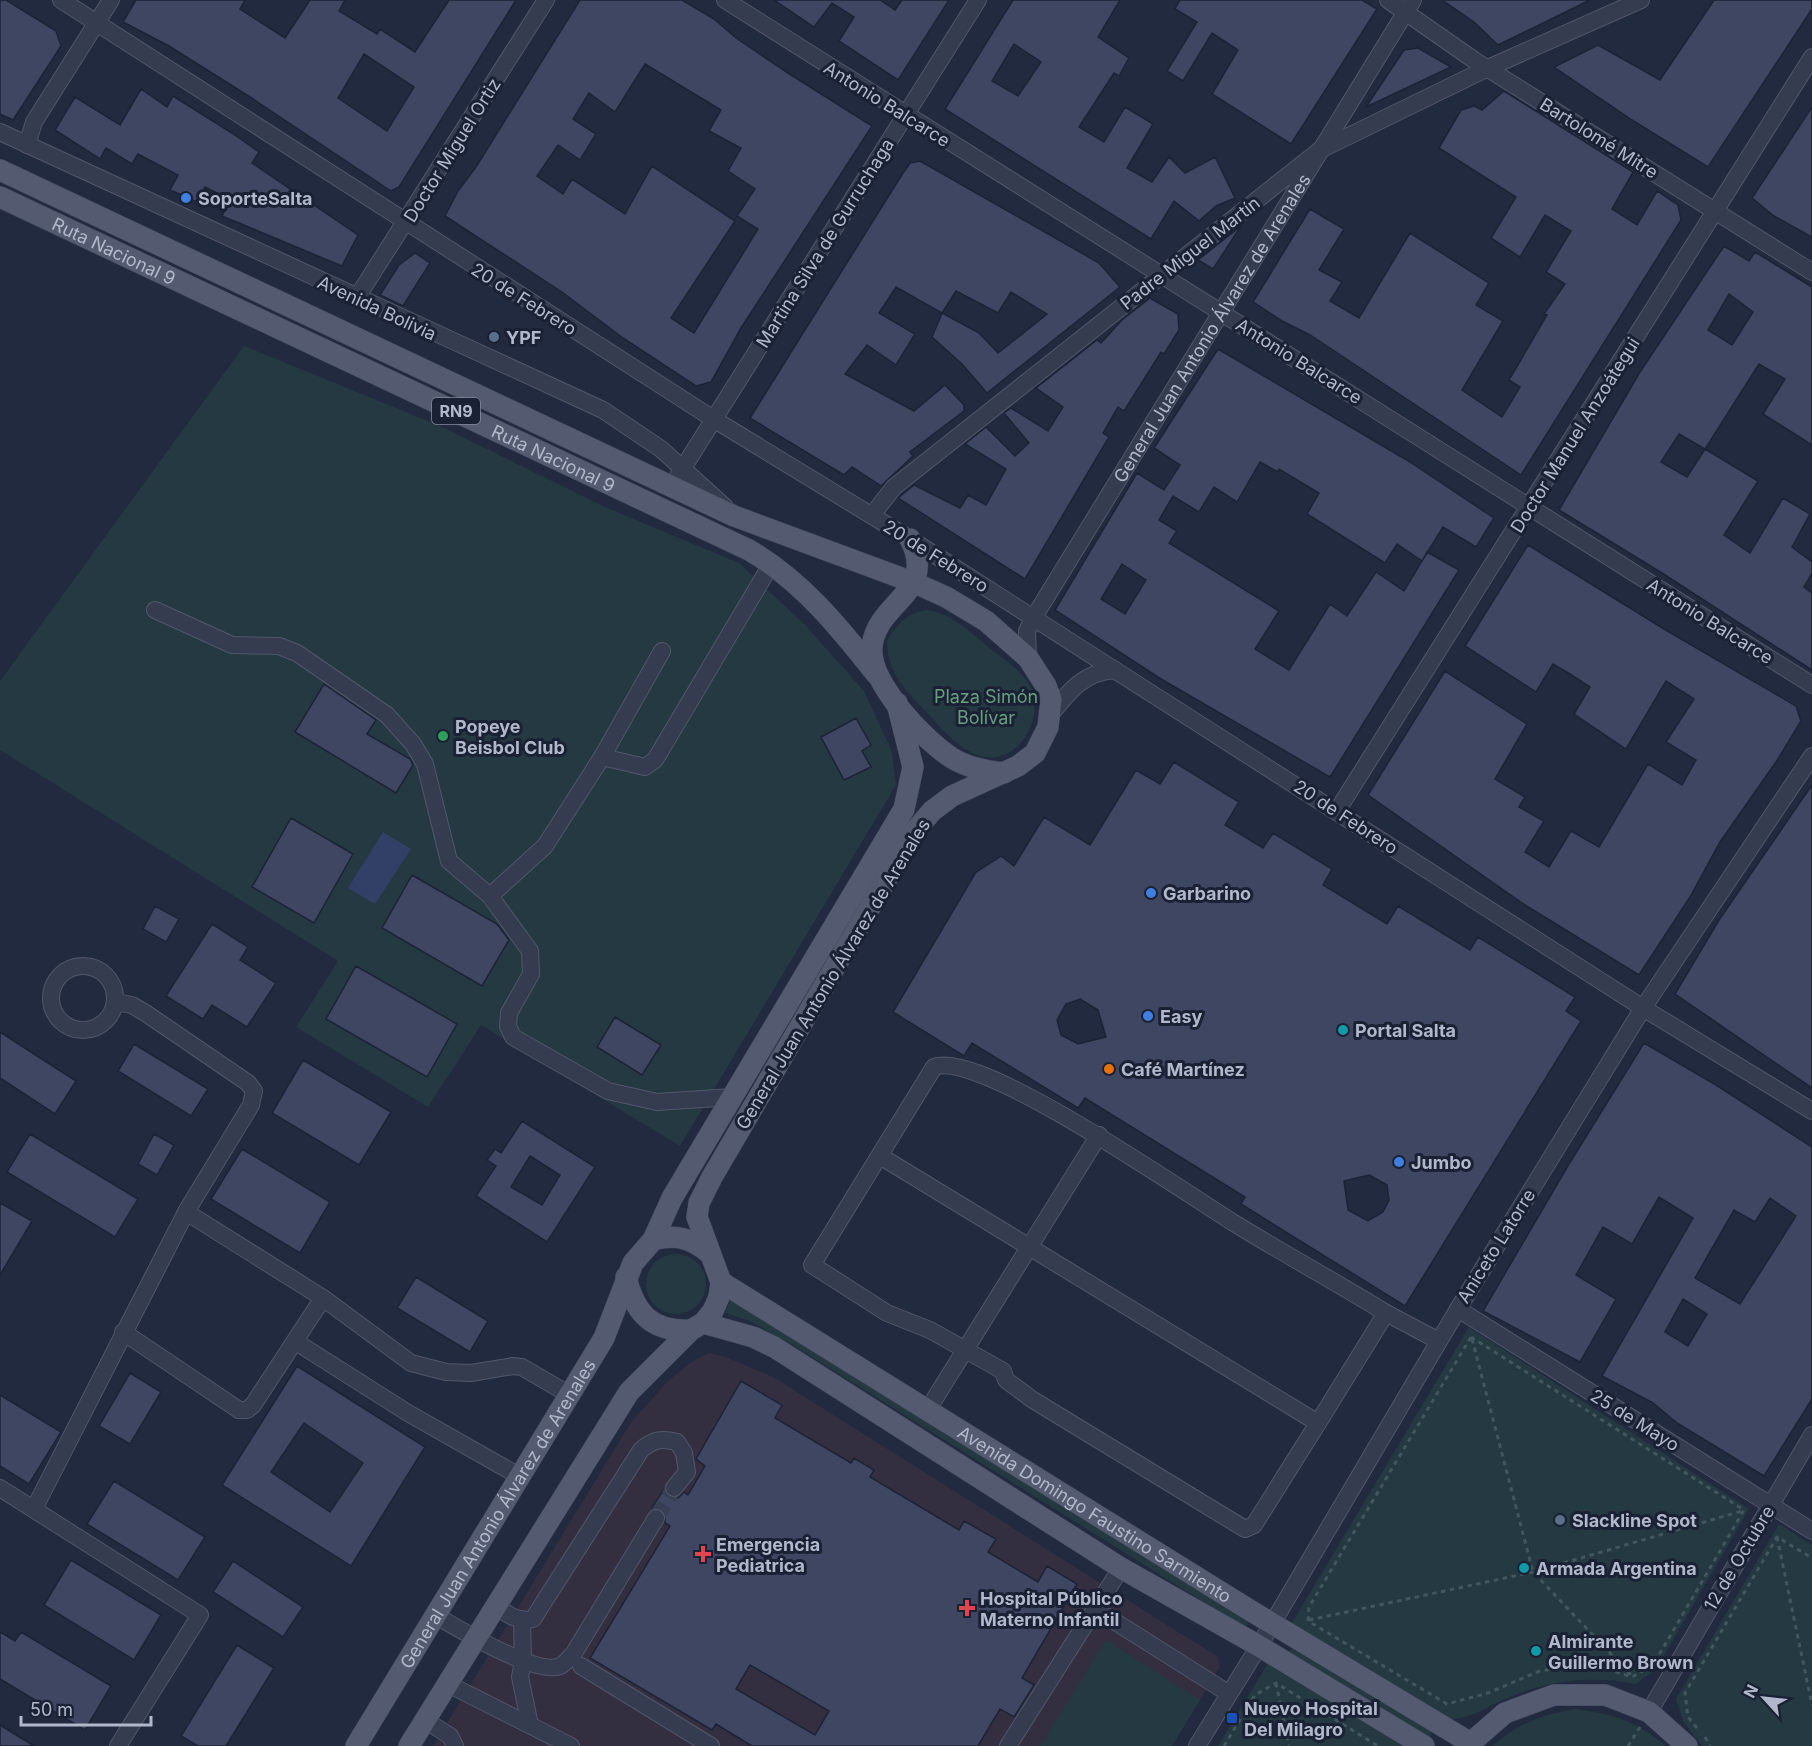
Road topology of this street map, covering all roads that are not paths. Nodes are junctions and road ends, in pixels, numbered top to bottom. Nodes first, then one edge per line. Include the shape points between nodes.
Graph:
1 (61, 0) edge
2 (111, 0) edge
3 (546, 0) edge
4 (725, 0) edge
5 (978, 0) edge
6 (1388, 0) edge
7 (1641, 0) edge
8 (1409, 6) edge
9 (97, 22) junction
10 (1812, 57) edge
11 (1488, 68) junction
12 (904, 115) junction
13 (0, 132) edge
14 (27, 145) junction
15 (1320, 150) junction
16 (0, 170) edge
17 (0, 197) edge
18 (1715, 211) junction
19 (405, 224) junction
20 (1812, 273) edge
21 (1162, 275) junction
22 (356, 299) junction
23 (1220, 312) junction
24 (715, 420) junction
25 (683, 469) junction
26 (671, 486) junction
27 (1530, 507) junction
28 (872, 515) junction
29 (734, 516) junction
30 (910, 539) junction
31 (772, 563) junction
32 (894, 575) joint
33 (915, 583) junction
34 (155, 610) dead end
35 (1034, 617) junction
36 (662, 651) dead end
37 (1028, 658) junction
38 (1114, 670) junction
39 (877, 675) junction
40 (1812, 685) edge
41 (897, 703) junction
42 (1051, 714) junction
43 (1812, 756) edge
44 (602, 757) junction
45 (1005, 773) junction
46 (1337, 811) junction
47 (490, 896) junction
48 (115, 1002) dead end
49 (1643, 1008) junction
50 (732, 1097) junction
51 (1812, 1111) edge
52 (1098, 1135) junction
53 (880, 1156) junction
54 (186, 1212) junction
55 (653, 1240) junction
56 (1029, 1247) junction
57 (709, 1253) junction
58 (626, 1278) junction
59 (721, 1282) junction
60 (323, 1298) junction
61 (1458, 1309) junction
62 (1386, 1313) junction
63 (697, 1326) junction
64 (123, 1332) junction
65 (1439, 1341) junction
66 (296, 1342) junction
67 (966, 1349) junction
68 (568, 1394) junction
69 (927, 1412) junction
70 (1318, 1423) junction
71 (1812, 1435) edge
72 (519, 1476) junction
73 (0, 1488) edge
74 (674, 1488) tunnel mouth
75 (1770, 1504) junction
76 (34, 1509) junction
77 (656, 1518) tunnel mouth
78 (1812, 1531) edge
79 (1121, 1568) junction
80 (496, 1605) junction
81 (1095, 1609) junction
82 (435, 1615) junction
83 (522, 1621) junction
84 (1272, 1624) junction
85 (476, 1638) junction
86 (1259, 1646) junction
87 (523, 1661) junction
88 (581, 1666) dead end
89 (448, 1684) junction
90 (1228, 1693) junction
91 (1649, 1712) junction
92 (425, 1720) junction
93 (530, 1725) junction
94 (1468, 1744) edge
95 (118, 1746) edge
96 (356, 1746) edge
97 (410, 1746) edge
98 (456, 1746) edge
99 (571, 1746) edge
100 (711, 1746) edge
101 (1008, 1746) edge
102 (1197, 1746) edge
103 (1424, 1746) edge
104 (1687, 1746) edge

1 - 9 street, 20 de Febrero
2 - 9 street
3 - 19 street, Doctor Miguel Ortiz
4 - 12 street, Antonio Balcarce
5 - 12 street, Martina Silva de Gurruchaga
6 - 8 street, Bartolomé Mitre
7 - 11 street, Padre Miguel Martín
8 - 11 street, Bartolomé Mitre
8 - 15 street, General Juan Antonio Álvarez de Arenales
9 - 14 street via 34,122
9 - 19 street, 20 de Febrero
10 - 18 street, Doctor Manuel Anzoátegui
11 - 15 street, Padre Miguel Martín
11 - 18 street, Bartolomé Mitre
12 - 21 street, Antonio Balcarce
12 - 24 street, Martina Silva de Gurruchaga
13 - 14 street, Avenida Bolivia
14 - 22 street, Avenida Bolivia
15 - 21 street, Padre Miguel Martín
15 - 23 street, General Juan Antonio Álvarez de Arenales
16 - 26 main road, Ruta Nacional 9 / RN9
17 - 31 main road, Ruta Nacional 9 / RN9 via 657,505
18 - 20 street, Bartolomé Mitre
18 - 27 street, Doctor Manuel Anzoátegui
19 - 22 street, Doctor Miguel Ortiz
19 - 24 street, 20 de Febrero
21 - 23 street, Antonio Balcarce
21 - 28 street, Padre Miguel Martín via 894,487
22 - 25 street, Avenida Bolivia via 603,410 648,439
23 - 27 street, Antonio Balcarce
23 - 35 street, General Juan Antonio Álvarez de Arenales
24 - 25 street, Martina Silva de Gurruchaga
24 - 28 street, 20 de Febrero
25 - 26 street, Martina Silva de Gurruchaga
25 - 29 street, Avenida Bolivia
26 - 29 main road, Ruta Nacional 9 / RN9
27 - 40 street, Antonio Balcarce
27 - 46 street, Doctor Manuel Anzoátegui
28 - 30 street, 20 de Febrero
29 - 32 main road, Ruta Nacional 9 / RN9
30 - 33 main road via 918,557
30 - 35 street, 20 de Febrero
31 - 39 main road, Ruta Nacional 9 / RN9 via 817,603
31 - 44 street via 655,760 645,766
32 - 33 main road, General Juan Antonio Álvarez de Arenales
33 - 37 main road, General Juan Antonio Álvarez de Arenales via 986,621
33 - 39 main road via 891,609 874,636
34 - 47 street via 232,645 279,646 297,652 387,715 420,754 449,861
35 - 37 street, General Juan Antonio Álvarez de Arenales via 1027,631
35 - 38 street, 20 de Febrero
36 - 44 street
37 - 42 main road, General Juan Antonio Álvarez de Arenales via 1046,686
38 - 42 street, General Juan Antonio Álvarez de Arenales via 1081,680
38 - 46 street, 20 de Febrero
39 - 41 main road
41 - 45 main road via 918,730 952,758
41 - 50 main road, General Juan Antonio Álvarez de Arenales via 913,767 904,809
42 - 45 main road, General Juan Antonio Álvarez de Arenales via 1044,739 1035,753
43 - 49 street, Aniceto Latorre
44 - 47 street via 545,846
45 - 57 main road, General Juan Antonio Álvarez de Arenales via 952,796 914,832 699,1203 698,1218
46 - 49 street, 20 de Febrero
47 - 50 street via 530,951 532,962 531,974 509,1013 508,1026 513,1037 608,1091 657,1102
48 - 54 street via 132,1005 147,1014 254,1091 251,1105
49 - 51 street, 20 de Febrero
49 - 61 street, Aniceto Latorre
50 - 55 main road, General Juan Antonio Álvarez de Arenales via 672,1198
52 - 53 street via 1020,1092 971,1072 939,1065 934,1067
52 - 56 street
52 - 62 street via 1235,1224
53 - 56 street
53 - 67 street via 812,1265 887,1313
54 - 60 street
54 - 64 street
55 - 57 main road via 683,1237
55 - 58 main road, General Juan Antonio Álvarez de Arenales
56 - 67 street
56 - 70 street
57 - 59 main road, General Juan Antonio Álvarez de Arenales
58 - 63 main road via 631,1297 648,1320 674,1331
58 - 68 main road, General Juan Antonio Álvarez de Arenales via 604,1338
59 - 63 main road via 713,1311
59 - 69 main road, Avenida Domingo Faustino Sarmiento
60 - 66 street
60 - 68 street via 411,1363 446,1372 471,1373 522,1367
61 - 65 street, Aniceto Latorre
61 - 75 street, 25 de Mayo
62 - 65 street
62 - 70 street
63 - 79 main road, Avenida Domingo Faustino Sarmiento via 753,1337 774,1347
63 - 80 main road via 629,1392
64 - 66 street via 239,1410 253,1405
64 - 76 street
65 - 84 street, Aniceto Latorre
66 - 72 street via 408,1413
67 - 69 street
67 - 70 street via 1003,1371 1006,1380 1033,1400 1245,1529 1254,1525
68 - 72 main road, General Juan Antonio Álvarez de Arenales
69 - 84 main road, Avenida Domingo Faustino Sarmiento
71 - 75 street, 12 de Octubre
72 - 82 main road, General Juan Antonio Álvarez de Arenales
73 - 76 street
74 - 83 street via 687,1473 684,1453 677,1443 665,1439 652,1441 641,1450 542,1610 533,1619
75 - 78 street, 25 de Mayo
75 - 91 street, 12 de Octubre
76 - 95 street via 200,1616
77 - 87 street via 574,1653 560,1666
79 - 81 street
79 - 86 main road, Avenida Domingo Faustino Sarmiento
80 - 83 street
80 - 85 main road
81 - 90 street
81 - 101 street
82 - 85 street
82 - 96 main road, General Juan Antonio Álvarez de Arenales
83 - 87 street
84 - 86 street, Aniceto Latorre
84 - 94 main road, Avenida Domingo Faustino Sarmiento
85 - 87 street
85 - 89 main road
86 - 90 street, Aniceto Latorre
86 - 103 main road, Avenida Domingo Faustino Sarmiento
87 - 93 street via 520,1677
88 - 100 street
89 - 92 main road
89 - 93 street
90 - 102 street, Aniceto Latorre
91 - 94 main road via 1605,1695 1554,1695 1505,1713
91 - 104 main road
92 - 97 main road
92 - 98 street via 450,1736
93 - 99 street

